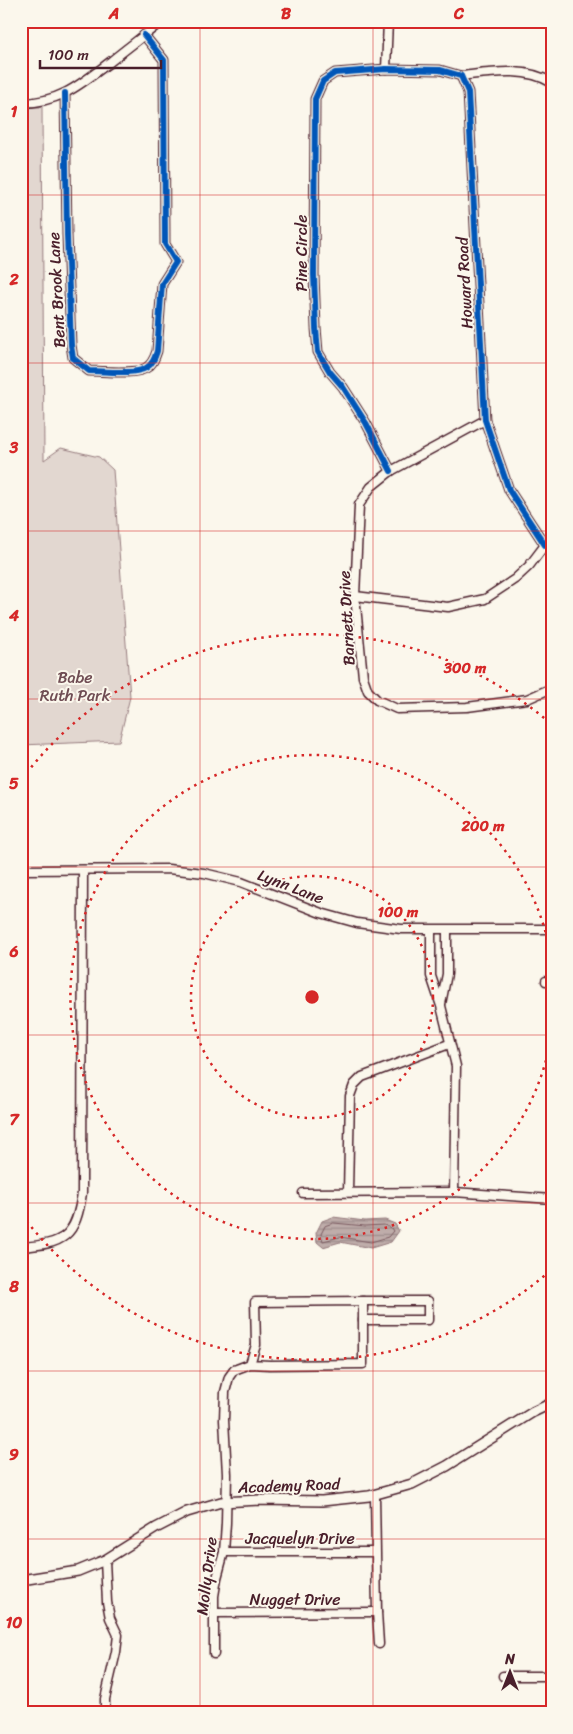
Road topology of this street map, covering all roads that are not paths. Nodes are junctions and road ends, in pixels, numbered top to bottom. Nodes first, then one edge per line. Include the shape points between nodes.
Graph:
1 (162, 21) edge
2 (388, 21) edge
3 (144, 35) junction
4 (386, 69) junction
5 (460, 76) junction
6 (552, 83) edge
7 (65, 93) junction
8 (21, 103) edge
9 (485, 420) junction
10 (390, 471) junction
11 (548, 546) edge
12 (355, 596) junction
13 (552, 688) edge
14 (21, 870) edge
15 (83, 870) junction
16 (552, 929) edge
17 (431, 930) junction
18 (447, 930) junction
19 (441, 1006) junction
20 (449, 1044) junction
21 (348, 1192) junction
22 (454, 1192) junction
23 (303, 1193) dead end
24 (552, 1199) edge
25 (21, 1248) edge
26 (363, 1301) junction
27 (363, 1320) junction
28 (250, 1364) junction
29 (552, 1403) edge
30 (375, 1495) junction
31 (226, 1502) junction
32 (224, 1552) junction
33 (375, 1552) junction
34 (105, 1560) junction
35 (21, 1580) edge
36 (377, 1612) junction
37 (214, 1613) junction
38 (379, 1644) dead end
39 (214, 1654) dead end
40 (503, 1676) dead end
41 (552, 1676) edge
42 (105, 1713) edge

1 - 3 street
2 - 4 street
3 - 7 street via 75,89
3 - 7 street, Bent Brook Lane via 164,60 165,244 176,262 162,284 154,361 133,372 89,371 74,358 67,235
4 - 5 street via 440,70
4 - 10 street, Pine Circle via 334,73 323,81 315,100 314,275 318,352 366,423
5 - 6 street via 520,73
5 - 9 street, Howard Road via 468,92
7 - 8 street via 50,99
9 - 10 street, Barnett Drive
9 - 11 street, Howard Road via 509,490
10 - 12 street, Barnett Drive via 371,487 359,505
11 - 12 street via 515,579 485,599 448,607
12 - 13 street, Barnett Drive via 363,677 368,691 377,700 397,709 467,707 527,700
14 - 15 street, Lynn Lane
15 - 17 street, Lynn Lane via 168,869 204,873 241,882 321,913 357,923
15 - 25 street via 80,1210 68,1234 58,1241
16 - 18 street, Lynn Lane
17 - 18 street, Lynn Lane
17 - 19 street via 431,976
18 - 19 street via 447,974
19 - 20 street
20 - 21 street via 362,1077 354,1085 350,1096
20 - 22 street via 456,1066
21 - 22 street
21 - 23 street
22 - 24 street
26 - 27 street
26 - 27 street via 428,1301 428,1320
26 - 28 street via 255,1302 256,1345
27 - 28 street via 363,1364
28 - 31 street, Molly Drive via 234,1370 225,1392
29 - 30 street, Academy Road via 447,1466 412,1484
30 - 31 street, Academy Road via 322,1501
30 - 33 street
31 - 32 street, Molly Drive
31 - 34 street, Academy Road via 187,1512
32 - 33 street, Jacquelyn Drive
32 - 37 street, Molly Drive via 216,1578
33 - 36 street
34 - 35 street, Academy Road via 78,1571
34 - 42 street via 110,1618 118,1635
36 - 37 street, Nugget Drive
36 - 38 street
37 - 39 street, Molly Drive
40 - 41 street

